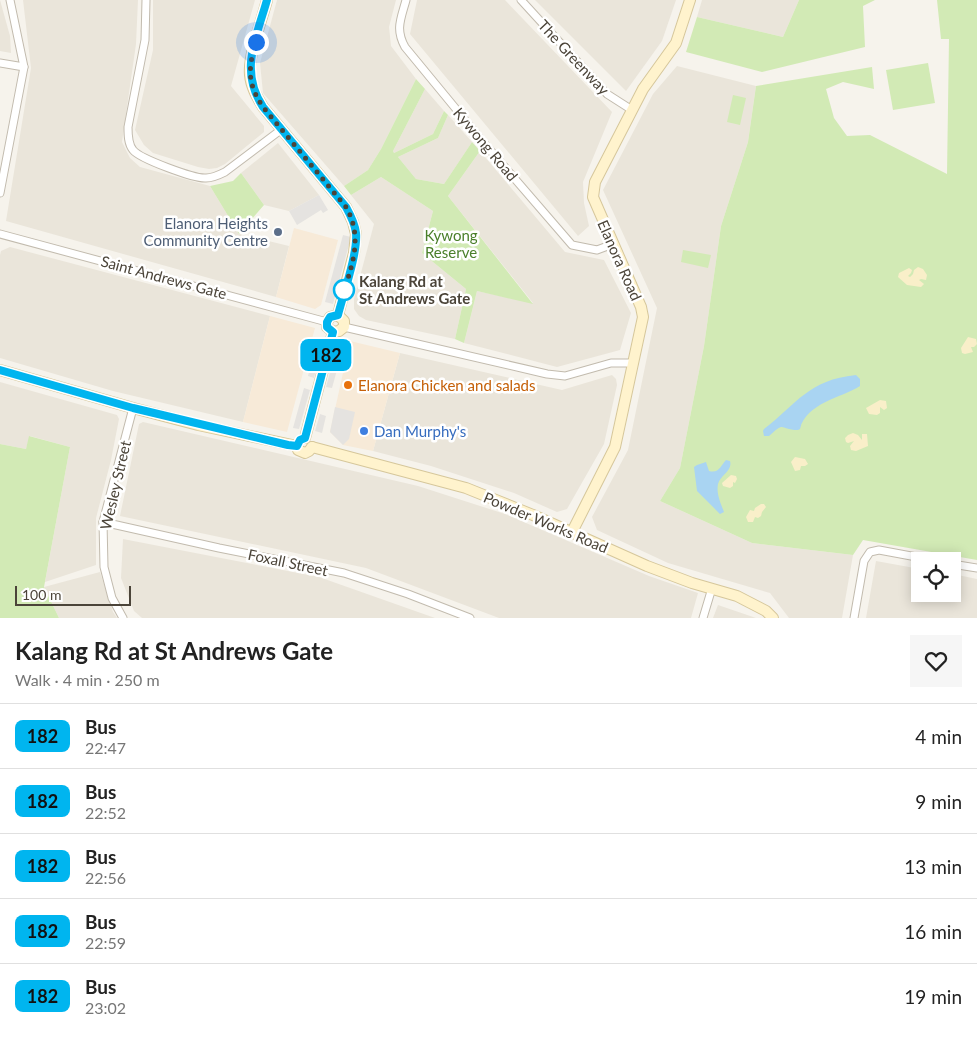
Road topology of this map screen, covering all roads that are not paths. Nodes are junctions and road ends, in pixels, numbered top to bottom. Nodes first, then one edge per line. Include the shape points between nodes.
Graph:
1 (10, 0) edge
2 (146, 0) edge
3 (267, 0) edge
4 (406, 0) edge
5 (521, 0) edge
6 (690, 0) edge
7 (0, 63) edge
8 (24, 67) junction
9 (632, 110) junction
10 (282, 129) junction
11 (0, 193) edge
12 (0, 234) edge
13 (613, 244) junction
14 (338, 315) junction
15 (327, 322) junction
16 (344, 327) junction
17 (333, 332) junction
18 (632, 363) junction
19 (0, 370) edge
20 (133, 408) junction
21 (308, 443) junction
22 (103, 522) junction
23 (572, 532) junction
24 (911, 556) edge
25 (961, 565) edge
26 (977, 568) edge
27 (712, 588) junction
28 (123, 618) edge
29 (470, 618) edge
30 (703, 618) edge
31 (773, 618) edge
32 (854, 618) edge

1 - 8 street
2 - 10 street via 145,40 128,127 133,150 194,177 206,178 225,172
3 - 10 street via 250,61 250,76 259,101
4 - 13 street, Kywong Road via 399,26 405,47 484,143 572,244 597,250
5 - 9 street, The Greenway via 608,94
6 - 9 street, Elanora Road via 676,43
7 - 8 street
8 - 11 street
9 - 13 street, Elanora Road via 595,182 593,197
10 - 14 street via 346,207 354,222 354,253
12 - 15 street, Saint Andrews Gate
13 - 18 street, Elanora Road via 643,317
14 - 15 street via 330,317
14 - 16 street
15 - 17 street via 327,327
16 - 17 street
16 - 18 street via 547,374 565,376 611,363
17 - 21 street
18 - 23 street, Elanora Road via 615,447
19 - 20 street
20 - 21 street via 297,446 300,440
20 - 22 street, Wesley Street
21 - 23 street, Powder Works Road via 466,488
22 - 28 street, Wesley Street via 104,568 112,598
22 - 29 street, Foxall Street via 344,573
23 - 27 street, Powder Works Road via 646,566
24 - 32 street via 879,550 870,552 864,561
25 - 26 street
27 - 30 street
27 - 31 street, Powder Works Road via 752,603

